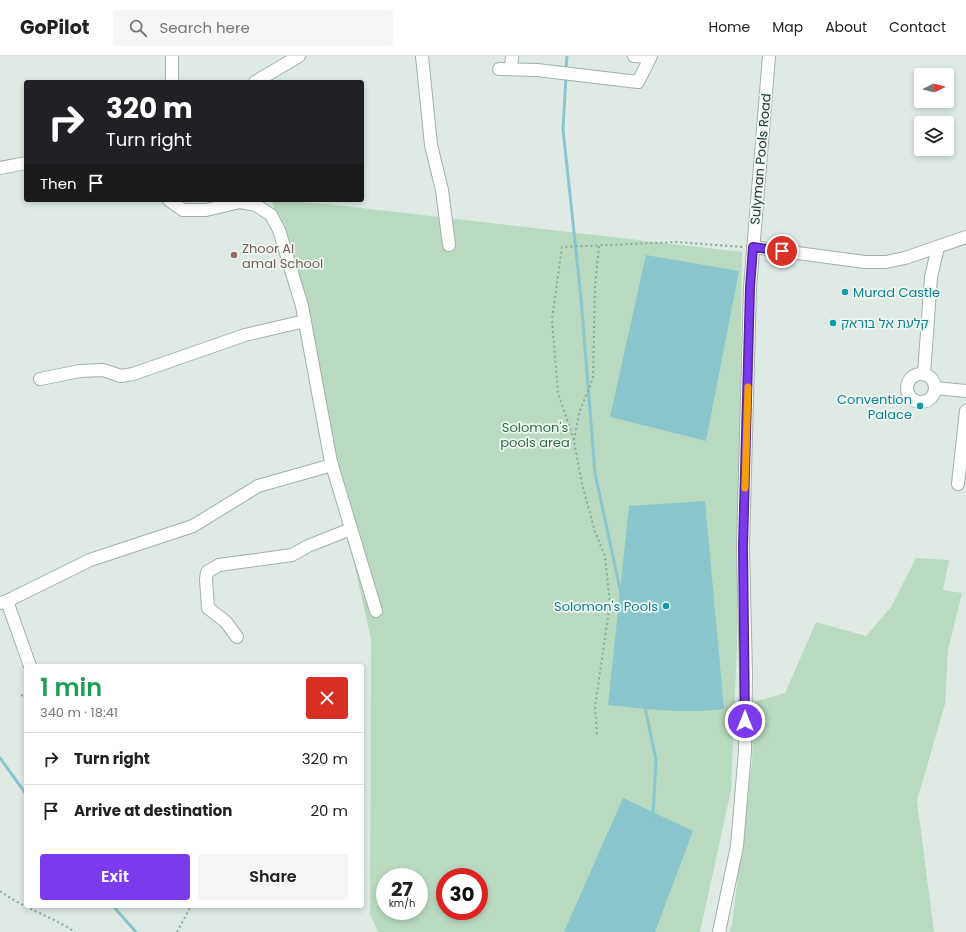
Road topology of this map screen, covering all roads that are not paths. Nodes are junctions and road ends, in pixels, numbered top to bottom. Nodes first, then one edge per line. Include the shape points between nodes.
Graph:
1 (172, 56) edge
2 (299, 56) edge
3 (422, 56) edge
4 (512, 56) edge
5 (634, 56) edge
6 (769, 56) edge
7 (650, 57) edge
8 (172, 80) edge
9 (257, 80) edge
10 (24, 163) edge
11 (0, 168) edge
12 (172, 202) edge
13 (240, 202) edge
14 (240, 202) edge
15 (966, 237) edge
16 (449, 245) dead end
17 (753, 247) junction
18 (938, 247) junction
19 (305, 321) junction
20 (924, 374) junction
21 (40, 379) dead end
22 (935, 388) junction
23 (966, 391) edge
24 (966, 411) edge
25 (332, 465) junction
26 (958, 484) dead end
27 (351, 529) junction
28 (4, 602) edge
29 (376, 611) dead end
30 (237, 636) dead end
31 (29, 664) edge
32 (719, 932) edge

1 - 8 street
2 - 9 street
3 - 16 street via 431,145 442,190
4 - 7 street via 505,69 537,70 638,82
5 - 7 street
6 - 17 street, Sulyman Pools Road
10 - 11 street
12 - 13 street via 183,210 206,210
14 - 19 street via 256,205 271,215 279,230
15 - 18 street
17 - 18 street via 865,262 886,262
17 - 32 street, Sulyman Pools Road via 743,546 745,751 737,846
18 - 20 street via 931,277
19 - 21 street via 245,336 134,374 121,376 103,370 80,371
19 - 25 street
20 - 22 street via 932,379
20 - 22 street via 915,376 909,383 910,396 917,401 925,401 932,396
22 - 23 street
24 - 26 street
25 - 27 street
25 - 28 street via 258,486 193,526 90,560
27 - 29 street
27 - 30 street via 292,555 219,565 207,572 208,608 226,622
28 - 31 street

